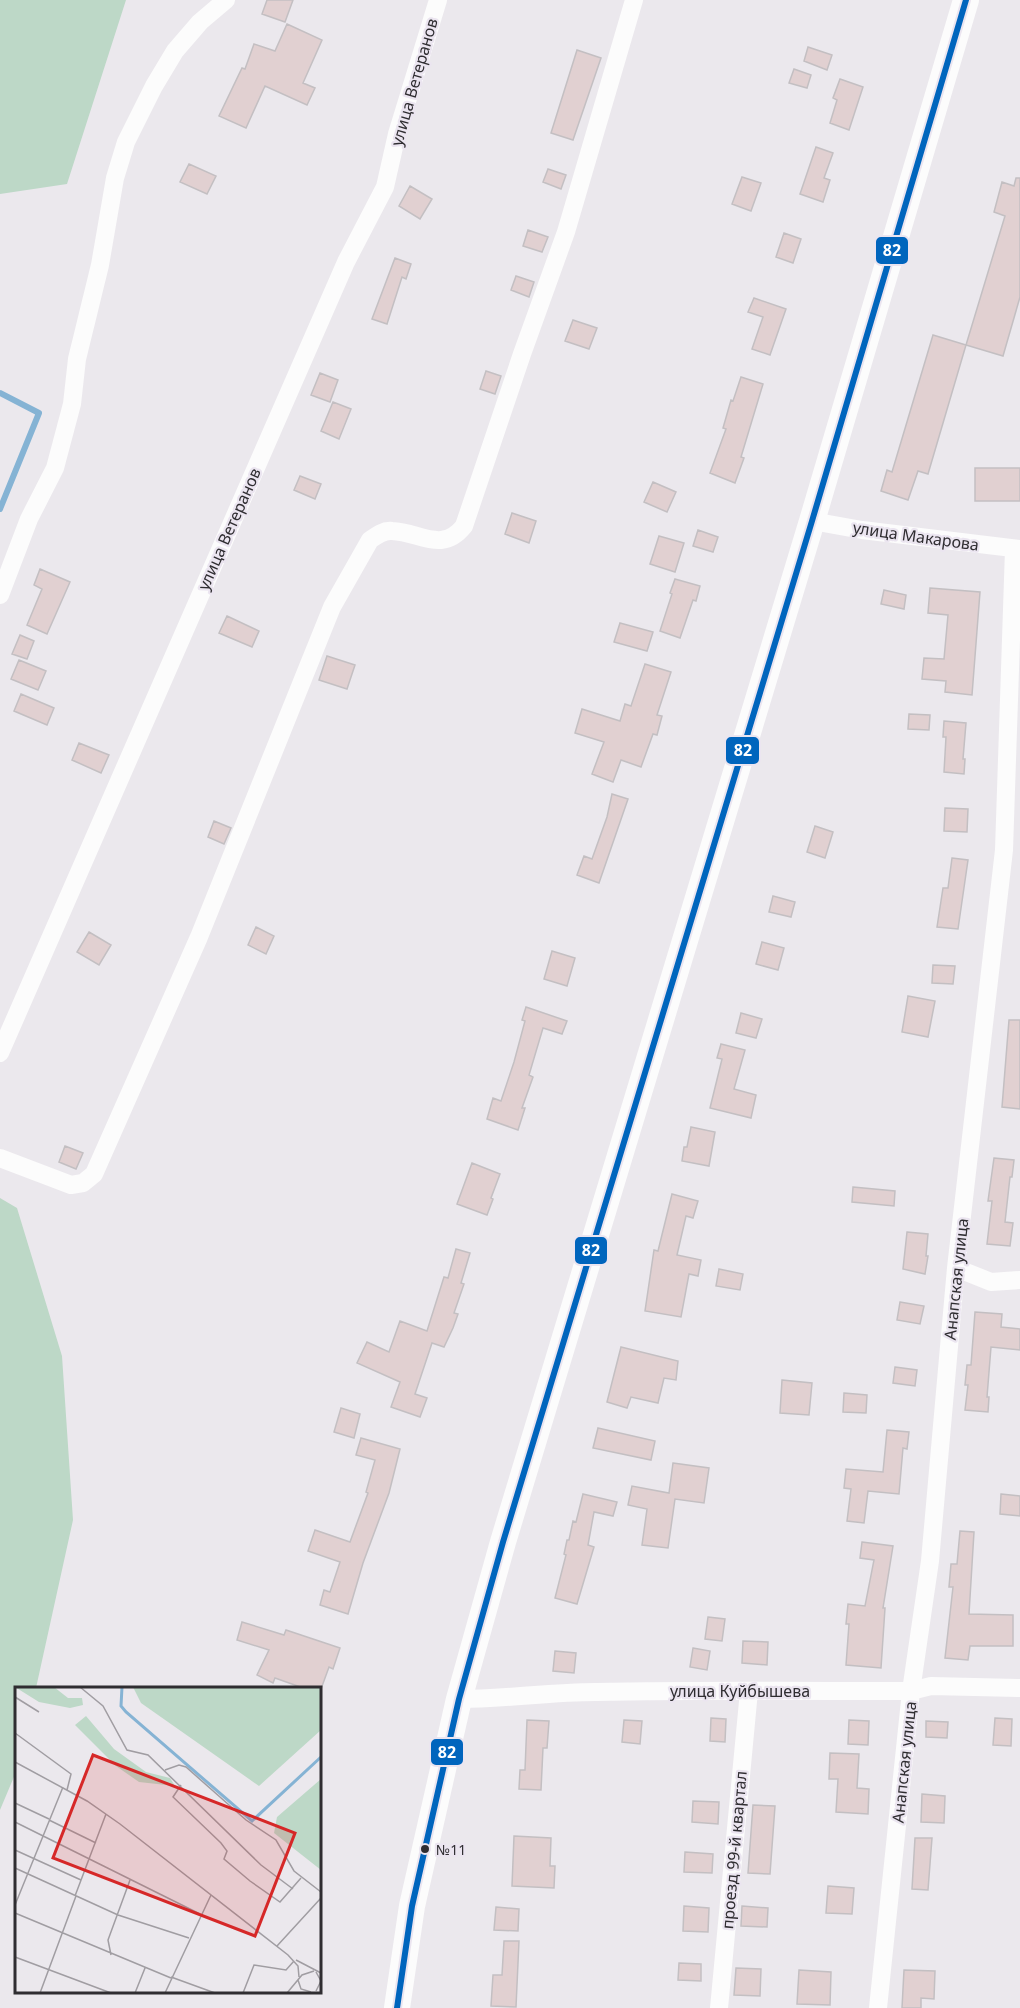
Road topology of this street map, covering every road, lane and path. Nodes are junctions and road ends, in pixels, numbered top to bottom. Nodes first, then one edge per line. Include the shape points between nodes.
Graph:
1 (226, 0) edge
2 (438, 0) edge
3 (634, 0) edge
4 (966, 0) edge
5 (812, 520) junction
6 (1017, 549) edge
7 (0, 595) edge
8 (0, 1053) edge
9 (0, 1158) edge
10 (956, 1268) junction
11 (1020, 1280) edge
12 (1020, 1688) edge
13 (911, 1691) junction
14 (749, 1692) junction
15 (459, 1699) junction
16 (397, 2008) edge
17 (719, 2008) edge
18 (878, 2008) edge

1 - 7 street via 200,22 176,51 126,142 115,178 100,265 77,359 72,404 55,468 29,519
2 - 8 street, улица Ветеранов via 385,187 346,262
3 - 9 street via 566,232 464,526 448,539 392,531 370,540 332,607 200,937 94,1174 83,1183 71,1185
4 - 5 main road
5 - 6 street, улица Макарова
5 - 15 main road
6 - 10 street, Анапская улица via 1004,850
10 - 11 street via 992,1282
10 - 13 street, Анапская улица via 930,1561
12 - 13 street, улица Куйбышева via 931,1686
13 - 14 street, улица Куйбышева
13 - 18 street, Анапская улица
14 - 15 street, улица Куйбышева via 593,1692
14 - 17 street, проезд 99-й квартал
15 - 16 main road via 412,1906

